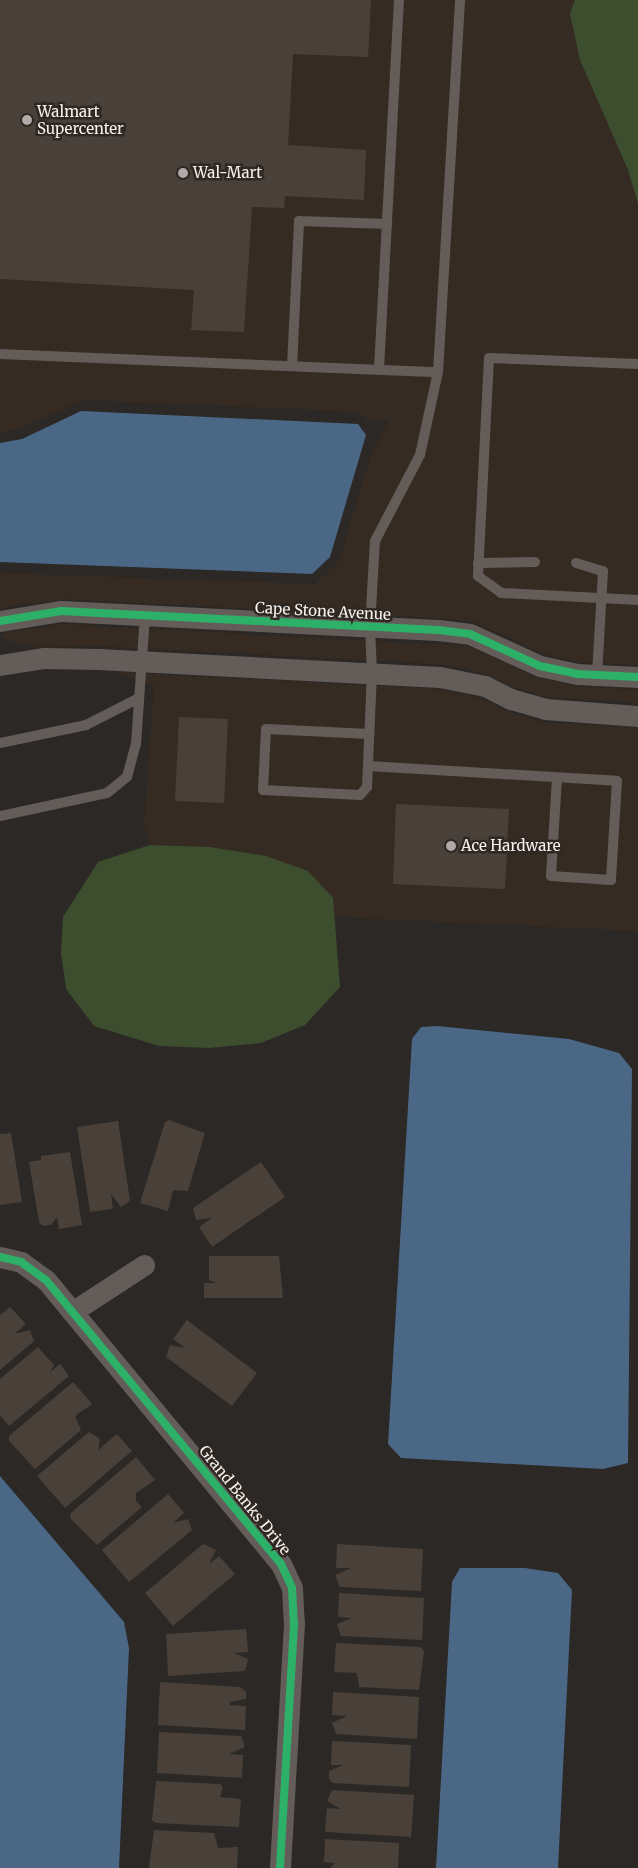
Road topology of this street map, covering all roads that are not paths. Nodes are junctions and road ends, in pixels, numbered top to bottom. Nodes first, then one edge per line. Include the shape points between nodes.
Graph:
1 (398, 0) edge
2 (460, 0) edge
3 (387, 224) junction
4 (0, 354) edge
5 (638, 364) edge
6 (292, 366) junction
7 (379, 370) junction
8 (438, 372) junction
9 (536, 562) dead end
10 (478, 563) junction
11 (576, 564) dead end
12 (602, 599) junction
13 (638, 600) edge
14 (144, 615) junction
15 (0, 621) edge
16 (370, 627) junction
17 (142, 661) junction
18 (0, 665) edge
19 (372, 673) junction
20 (597, 676) junction
21 (638, 677) edge
22 (139, 698) junction
23 (638, 716) edge
24 (369, 734) junction
25 (0, 743) edge
26 (368, 766) junction
27 (557, 778) junction
28 (0, 816) edge
29 (0, 1257) edge
30 (144, 1265) dead end
31 (72, 1312) junction
32 (280, 1868) edge

1 - 3 lane
2 - 8 lane
3 - 6 lane via 299,221
3 - 7 lane
4 - 6 lane
5 - 10 lane via 489,358
6 - 7 lane
7 - 8 lane
8 - 16 lane via 420,455 375,542
9 - 10 lane
10 - 12 lane via 478,576 501,593
11 - 12 lane via 603,571
12 - 13 lane
12 - 20 lane
14 - 15 street, Cape Stone Avenue via 61,611
14 - 16 street, Cape Stone Avenue
14 - 17 lane
16 - 19 lane
16 - 20 street, Cape Stone Avenue via 470,634 540,666
17 - 18 street via 44,658
17 - 19 street
17 - 22 lane
19 - 23 street via 440,677 476,684 545,709
19 - 24 lane
20 - 21 street, Cape Stone Avenue
22 - 25 lane via 86,725
22 - 28 lane via 132,764 119,787 107,793
24 - 26 lane
24 - 26 lane via 266,729 263,790 360,795 367,787
26 - 27 lane
27 - 27 lane via 617,781 610,880 551,876
29 - 31 street, Grand Banks Drive via 21,1262 46,1280
30 - 31 street
31 - 32 street, Grand Banks Drive via 281,1564 292,1588 294,1624

